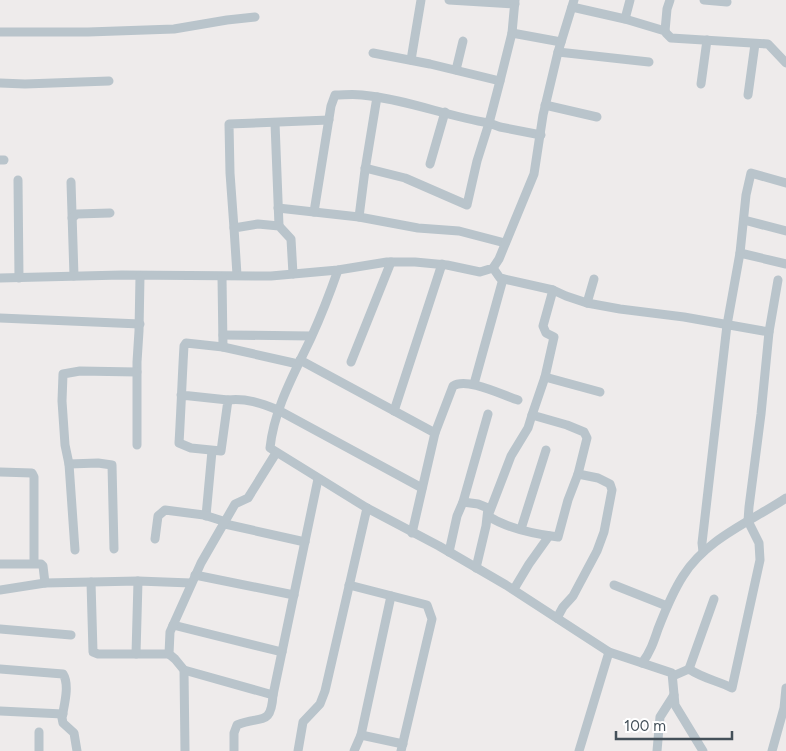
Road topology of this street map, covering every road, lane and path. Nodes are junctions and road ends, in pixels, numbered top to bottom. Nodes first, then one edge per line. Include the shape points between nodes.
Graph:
1 (421, 0) edge
2 (449, 0) edge
3 (630, 0) edge
4 (670, 0) edge
5 (704, 0) edge
6 (515, 2) edge
7 (727, 2) dead end
8 (573, 4) edge
9 (255, 17) dead end
10 (625, 19) junction
11 (665, 30) junction
12 (0, 32) edge
13 (512, 33) junction
14 (707, 40) junction
15 (463, 41) dead end
16 (561, 42) junction
17 (755, 44) junction
18 (558, 52) junction
19 (373, 53) dead end
20 (411, 60) junction
21 (649, 62) dead end
22 (786, 64) edge
23 (456, 70) junction
24 (109, 81) dead end
25 (500, 82) junction
26 (0, 83) edge
27 (701, 84) dead end
28 (748, 95) dead end
29 (377, 97) junction
30 (545, 105) junction
31 (445, 112) junction
32 (597, 117) dead end
33 (329, 120) junction
34 (275, 123) junction
35 (489, 123) junction
36 (541, 135) junction
37 (430, 164) dead end
38 (365, 168) junction
39 (18, 180) dead end
40 (72, 182) dead end
41 (786, 182) edge
42 (278, 208) junction
43 (314, 212) junction
44 (110, 213) dead end
45 (359, 217) junction
46 (72, 218) junction
47 (744, 220) junction
48 (279, 226) junction
49 (234, 228) junction
50 (786, 231) edge
51 (505, 243) junction
52 (740, 253) junction
53 (391, 262) junction
54 (442, 264) junction
55 (786, 264) edge
56 (493, 268) junction
57 (338, 270) junction
58 (293, 274) junction
59 (237, 275) junction
60 (74, 276) junction
61 (140, 276) junction
62 (222, 277) junction
63 (0, 278) edge
64 (20, 278) junction
65 (503, 279) junction
66 (594, 279) dead end
67 (778, 280) dead end
68 (553, 290) junction
69 (588, 303) junction
70 (0, 318) edge
71 (140, 324) junction
72 (727, 325) junction
73 (769, 332) junction
74 (223, 335) junction
75 (311, 336) junction
76 (223, 347) junction
77 (299, 362) junction
78 (352, 362) dead end
79 (137, 372) junction
80 (544, 377) junction
81 (474, 384) junction
82 (600, 392) dead end
83 (181, 395) junction
84 (228, 400) junction
85 (518, 400) dead end
86 (278, 410) junction
87 (394, 411) junction
88 (488, 414) dead end
89 (532, 415) junction
90 (435, 433) junction
91 (137, 445) dead end
92 (546, 450) dead end
93 (212, 451) junction
94 (276, 453) junction
95 (69, 464) junction
96 (0, 472) edge
97 (578, 474) junction
98 (318, 479) junction
99 (422, 488) junction
100 (786, 498) edge
101 (463, 502) junction
102 (367, 508) junction
103 (206, 516) junction
104 (488, 516) junction
105 (748, 521) junction
106 (225, 523) junction
107 (521, 529) junction
108 (412, 533) junction
109 (549, 536) junction
110 (154, 539) dead end
111 (305, 542) junction
112 (114, 549) dead end
113 (75, 550) dead end
114 (448, 552) junction
115 (703, 552) junction
116 (34, 563) junction
117 (0, 564) edge
118 (476, 568) junction
119 (193, 579) junction
120 (138, 581) junction
121 (46, 582) junction
122 (90, 582) junction
123 (350, 585) junction
124 (614, 585) dead end
125 (514, 589) junction
126 (0, 590) edge
127 (294, 595) junction
128 (391, 596) junction
129 (714, 599) dead end
130 (667, 606) junction
131 (557, 618) junction
132 (173, 625) junction
133 (0, 629) edge
134 (71, 635) dead end
135 (282, 652) junction
136 (608, 652) junction
137 (136, 654) junction
138 (169, 654) junction
139 (642, 663) junction
140 (0, 670) edge
141 (184, 670) junction
142 (689, 670) junction
143 (673, 676) junction
144 (786, 688) edge
145 (273, 695) junction
146 (674, 695) junction
147 (0, 710) edge
148 (63, 714) junction
149 (39, 732) dead end
150 (361, 735) junction
151 (402, 748) edge
152 (39, 751) edge
153 (77, 751) edge
154 (185, 751) edge
155 (234, 751) edge
156 (298, 751) edge
157 (354, 751) edge
158 (579, 751) edge
159 (657, 751) edge
160 (703, 751) edge
161 (772, 751) edge

1 - 20 street
2 - 6 street
3 - 10 street
4 - 11 street
5 - 7 street
6 - 13 street
8 - 10 street
8 - 16 street
9 - 12 street via 174,29
10 - 11 street
11 - 14 street via 671,38
13 - 16 street
13 - 25 street
14 - 17 street
14 - 27 street
15 - 23 street
16 - 18 street
17 - 22 street via 768,44
17 - 28 street
18 - 21 street
18 - 30 street
19 - 20 street
20 - 23 street
23 - 25 street
24 - 26 street
25 - 35 street
29 - 31 street
29 - 33 street via 335,95
29 - 38 street
30 - 32 street
30 - 36 street
31 - 35 street
31 - 37 street
33 - 34 street
33 - 43 street
34 - 42 street
34 - 49 street via 229,124
35 - 36 street
35 - 38 street via 467,205 405,178
36 - 51 street via 534,174
38 - 45 street
39 - 64 street
40 - 46 street
41 - 47 street via 751,172
42 - 43 street
42 - 48 street
43 - 45 street
44 - 46 street via 78,214
45 - 51 street via 418,228 459,231
46 - 60 street
47 - 50 street
47 - 52 street
48 - 49 street via 258,224
48 - 58 street via 290,239
49 - 59 street
51 - 56 street
52 - 55 street
52 - 72 street
53 - 54 street
53 - 57 street
53 - 78 street
54 - 56 street via 480,272
54 - 87 street
56 - 65 street
57 - 58 street
57 - 75 street
58 - 59 street
59 - 62 street
60 - 61 street
60 - 64 street
61 - 62 street
61 - 71 street
62 - 74 street
63 - 64 street
65 - 68 street
65 - 81 street
66 - 69 street
67 - 73 street
68 - 69 street
68 - 80 street via 543,326 546,333 554,337
69 - 72 street
70 - 71 street
71 - 79 street
72 - 73 street
72 - 115 street
73 - 105 street
74 - 75 street
74 - 76 street
75 - 77 street
76 - 77 street
76 - 83 street via 186,343
77 - 86 street
77 - 87 street
79 - 91 street
79 - 95 street via 80,371 63,374 62,401
80 - 82 street
80 - 89 street
81 - 85 street
81 - 90 street via 457,383 453,386
83 - 84 street
83 - 93 street via 180,444
84 - 86 street via 262,403
84 - 93 street via 221,451
86 - 94 street via 270,448
86 - 99 street
87 - 90 street
88 - 101 street
89 - 97 street via 584,432 587,438
89 - 104 street
90 - 99 street
92 - 107 street
93 - 103 street
94 - 98 street
94 - 106 street via 248,498 235,504
95 - 112 street via 112,465
95 - 113 street
96 - 116 street via 32,473 34,477
97 - 109 street via 558,537
97 - 131 street via 598,478 610,484 612,490 597,551
98 - 102 street
98 - 111 street
99 - 108 street
100 - 105 street
101 - 104 street via 488,508
101 - 114 street
102 - 108 street
102 - 123 street
103 - 106 street
103 - 110 street via 165,510 158,516
104 - 107 street
104 - 118 street
105 - 115 street
105 - 142 street via 759,543 760,560 732,688
106 - 111 street
106 - 119 street
107 - 109 street
108 - 114 street
109 - 125 street
111 - 127 street
114 - 118 street
115 - 130 street via 683,576
116 - 117 street
116 - 121 street via 43,566
118 - 125 street
119 - 120 street
119 - 127 street
119 - 132 street
120 - 122 street
120 - 137 street
121 - 122 street
121 - 126 street
122 - 137 street via 93,652
123 - 128 street
123 - 156 street via 325,691 320,704 303,722
124 - 130 street
125 - 131 street
127 - 135 street
128 - 150 street
128 - 151 street via 428,606 432,619
129 - 142 street
130 - 139 street via 648,656
131 - 136 street
132 - 135 street
132 - 138 street
133 - 134 street
135 - 145 street
136 - 139 street
136 - 158 street
137 - 138 street
138 - 141 street
139 - 143 street
140 - 148 street via 63,674 67,684
141 - 145 street
141 - 154 street
142 - 143 street
143 - 146 street
144 - 161 street
145 - 155 street via 272,710 266,718 237,725
146 - 159 street via 660,717
146 - 160 street via 675,704
147 - 148 street
148 - 153 street via 63,724 74,733
149 - 152 street
150 - 151 street
150 - 157 street

